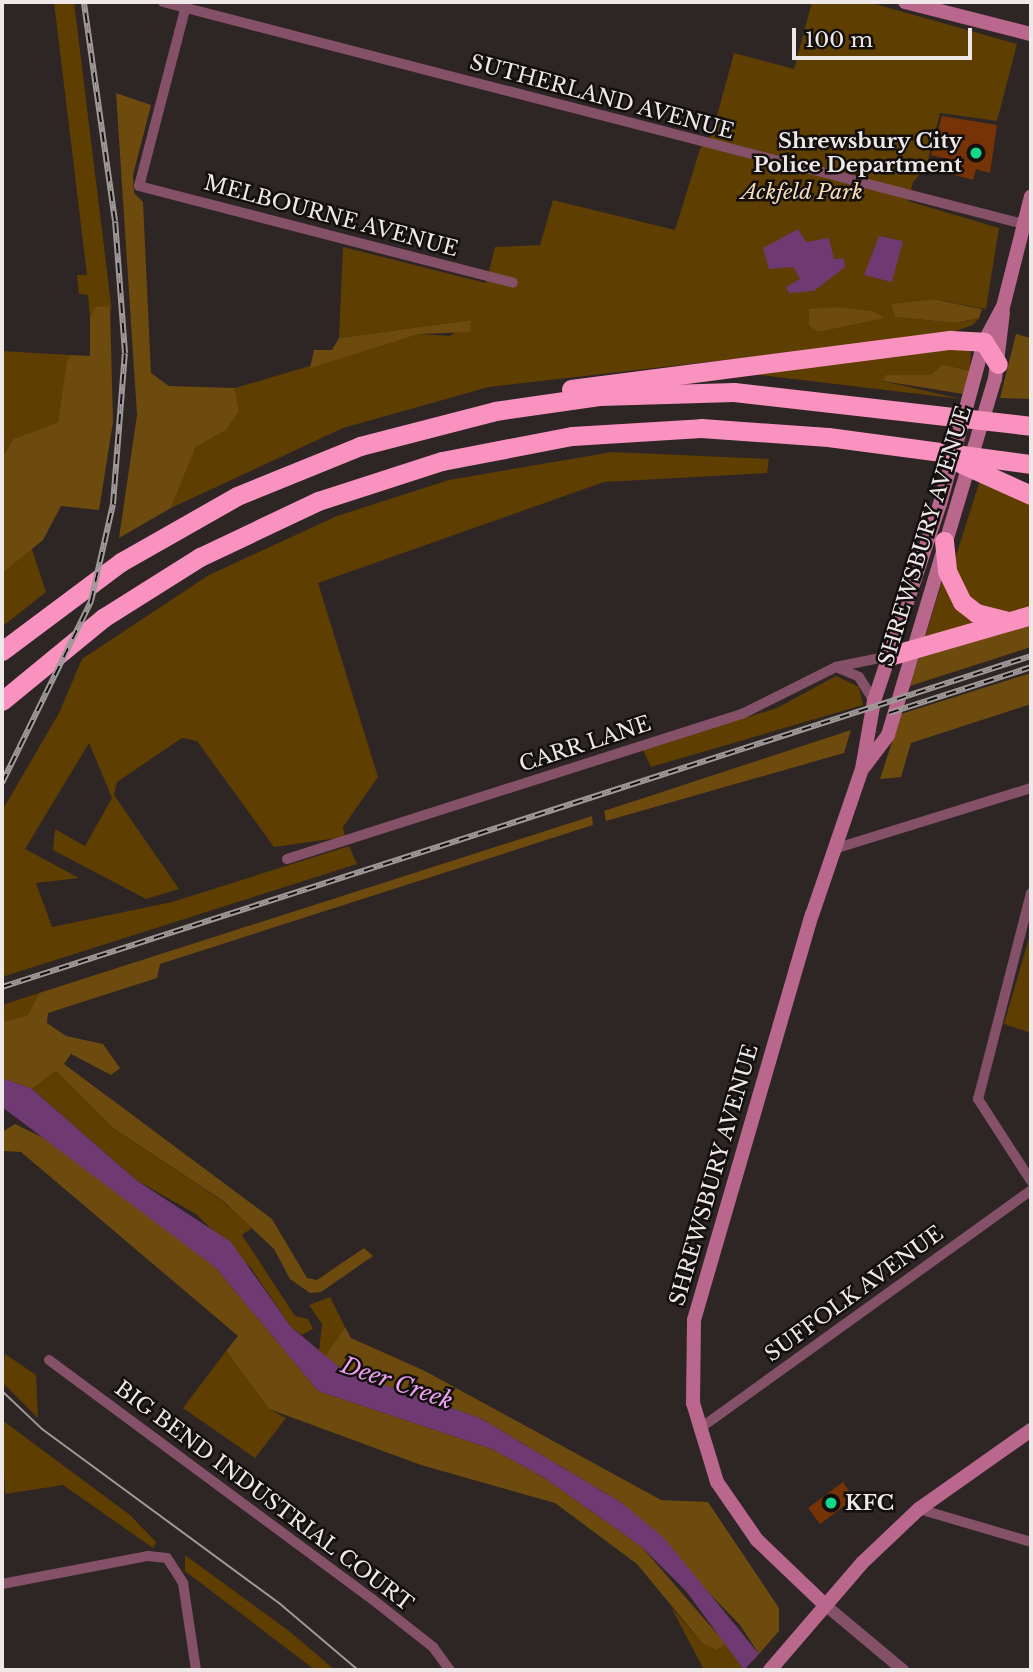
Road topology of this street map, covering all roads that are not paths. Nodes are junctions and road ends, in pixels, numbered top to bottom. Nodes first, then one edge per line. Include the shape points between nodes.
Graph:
1 (163, 2) edge
2 (905, 2) edge
3 (186, 5) edge
4 (1031, 34) edge
5 (1031, 196) edge
6 (1028, 225) edge
7 (513, 283) dead end
8 (1003, 307) junction
9 (984, 342) junction
10 (997, 372) junction
11 (495, 411) junction
12 (1031, 426) edge
13 (933, 452) junction
14 (1031, 464) edge
15 (1031, 495) edge
16 (944, 541) junction
17 (1022, 618) edge
18 (2, 651) edge
19 (909, 653) junction
20 (889, 656) junction
21 (836, 667) junction
22 (5, 698) edge
23 (874, 701) junction
24 (862, 769) junction
25 (1031, 788) edge
26 (834, 849) junction
27 (287, 859) dead end
28 (1031, 893) edge
29 (1031, 1181) edge
30 (1031, 1190) edge
31 (49, 1360) dead end
32 (699, 1429) junction
33 (1031, 1430) edge
34 (919, 1509) junction
35 (1031, 1542) edge
36 (2, 1584) edge
37 (824, 1604) junction
38 (196, 1670) edge
39 (450, 1670) edge
40 (770, 1670) edge
41 (903, 1670) edge

1 - 3 street, SUTHERLAND AVENUE
2 - 4 main road
3 - 6 street, SUTHERLAND AVENUE
3 - 7 street, MELBOURNE AVENUE via 139,186
5 - 6 main road, SHREWSBURY AVENUE
6 - 8 main road, SHREWSBURY AVENUE
8 - 9 main road, SHREWSBURY AVENUE
8 - 10 main road, SHREWSBURY AVENUE
9 - 10 highway
9 - 11 highway via 950,340 680,370 587,384
9 - 20 main road, SHREWSBURY AVENUE via 940,504
10 - 16 main road, SHREWSBURY AVENUE
11 - 12 highway via 599,396 734,392
11 - 18 highway via 297,470 154,541
13 - 14 highway
13 - 15 highway
13 - 22 highway via 701,428 504,447 318,501 137,595
16 - 17 highway via 947,571 962,602 993,620
16 - 19 main road, SHREWSBURY AVENUE
17 - 19 highway
19 - 20 highway
19 - 24 main road, SHREWSBURY AVENUE via 888,735
20 - 21 street, CARR LANE
20 - 23 main road, SHREWSBURY AVENUE
21 - 23 street via 859,677
21 - 27 street, CARR LANE via 742,714
23 - 24 main road, SHREWSBURY AVENUE
24 - 26 main road, SHREWSBURY AVENUE
25 - 26 street
26 - 32 main road, SHREWSBURY AVENUE via 697,1301 691,1374
28 - 29 street via 978,1099
30 - 32 street, SUFFOLK AVENUE
31 - 39 street, BIG BEND INDUSTRIAL COURT via 372,1599 433,1647
32 - 37 main road, SHREWSBURY AVENUE via 717,1482 745,1527
33 - 34 main road
34 - 35 street
34 - 37 main road
36 - 38 street via 148,1556 167,1558 183,1583
37 - 40 main road
37 - 41 street via 875,1653

